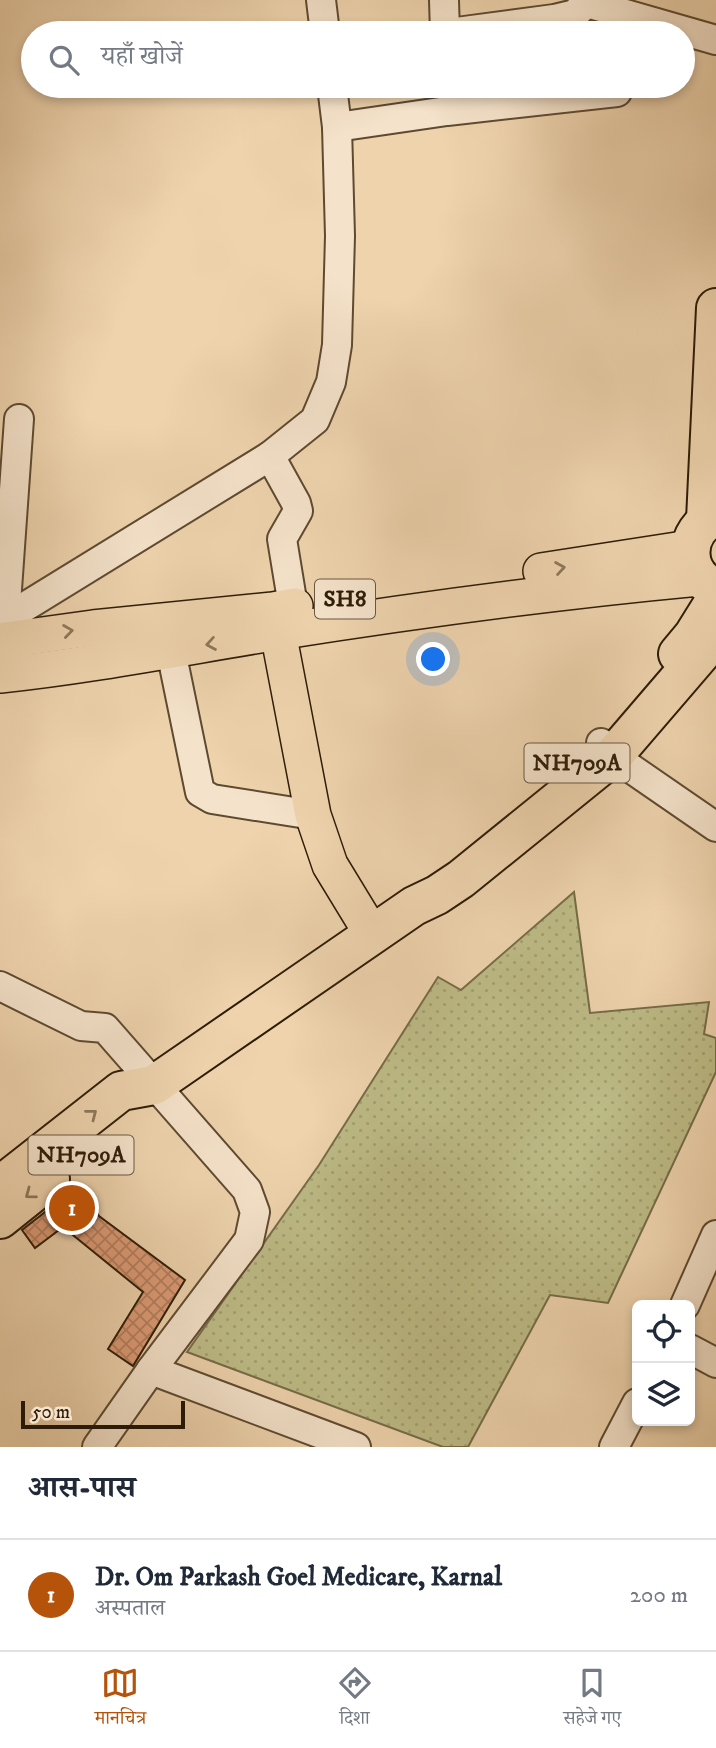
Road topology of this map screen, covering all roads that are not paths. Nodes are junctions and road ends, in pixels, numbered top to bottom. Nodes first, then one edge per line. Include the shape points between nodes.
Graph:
1 (321, 0) edge
2 (444, 0) edge
3 (588, 1) edge
4 (324, 21) edge
5 (446, 21) edge
6 (539, 21) edge
7 (654, 21) edge
8 (695, 34) edge
9 (716, 40) edge
10 (333, 98) edge
11 (447, 98) edge
12 (337, 127) junction
13 (716, 308) edge
14 (19, 419) dead end
15 (270, 456) junction
16 (707, 558) edge
17 (286, 619) junction
18 (716, 636) edge
19 (2, 639) edge
20 (171, 651) junction
21 (0, 675) edge
22 (607, 750) junction
23 (313, 815) junction
24 (716, 827) edge
25 (372, 934) junction
26 (0, 986) edge
27 (154, 1085) junction
28 (0, 1186) edge
29 (0, 1219) edge
30 (716, 1235) edge
31 (687, 1300) edge
32 (695, 1352) edge
33 (716, 1363) edge
34 (151, 1370) junction
35 (632, 1412) edge
36 (97, 1447) edge
37 (356, 1447) edge
38 (614, 1447) edge

1 - 4 street
2 - 5 street
3 - 6 street via 575,14
3 - 7 street
8 - 9 street
10 - 12 street
11 - 12 street
12 - 15 street via 340,236 337,345 331,382 315,420
13 - 16 highway, NH709A
14 - 19 street
15 - 17 street via 298,510 282,539
15 - 19 street
16 - 17 main road, SH8 via 610,586 388,605
16 - 22 highway, NH709A via 693,636
19 -> 17 main road, SH8 via 93,628
17 -> 20 main road, SH8
17 - 23 main road
18 - 22 highway, NH709A
20 - 21 main road, SH8
20 - 23 street via 200,792 212,799
22 - 24 street
22 - 25 highway, NH709A via 461,879
23 - 25 main road via 330,865
25 - 27 highway, NH709A
26 - 27 street via 81,1026 105,1028
28 -> 27 highway, NH709A via 121,1091
27 -> 29 highway, NH709A via 139,1112
27 - 34 street via 247,1190 255,1212 249,1240
30 - 31 street
32 - 33 street
34 - 36 street
34 - 37 street
35 - 38 street

